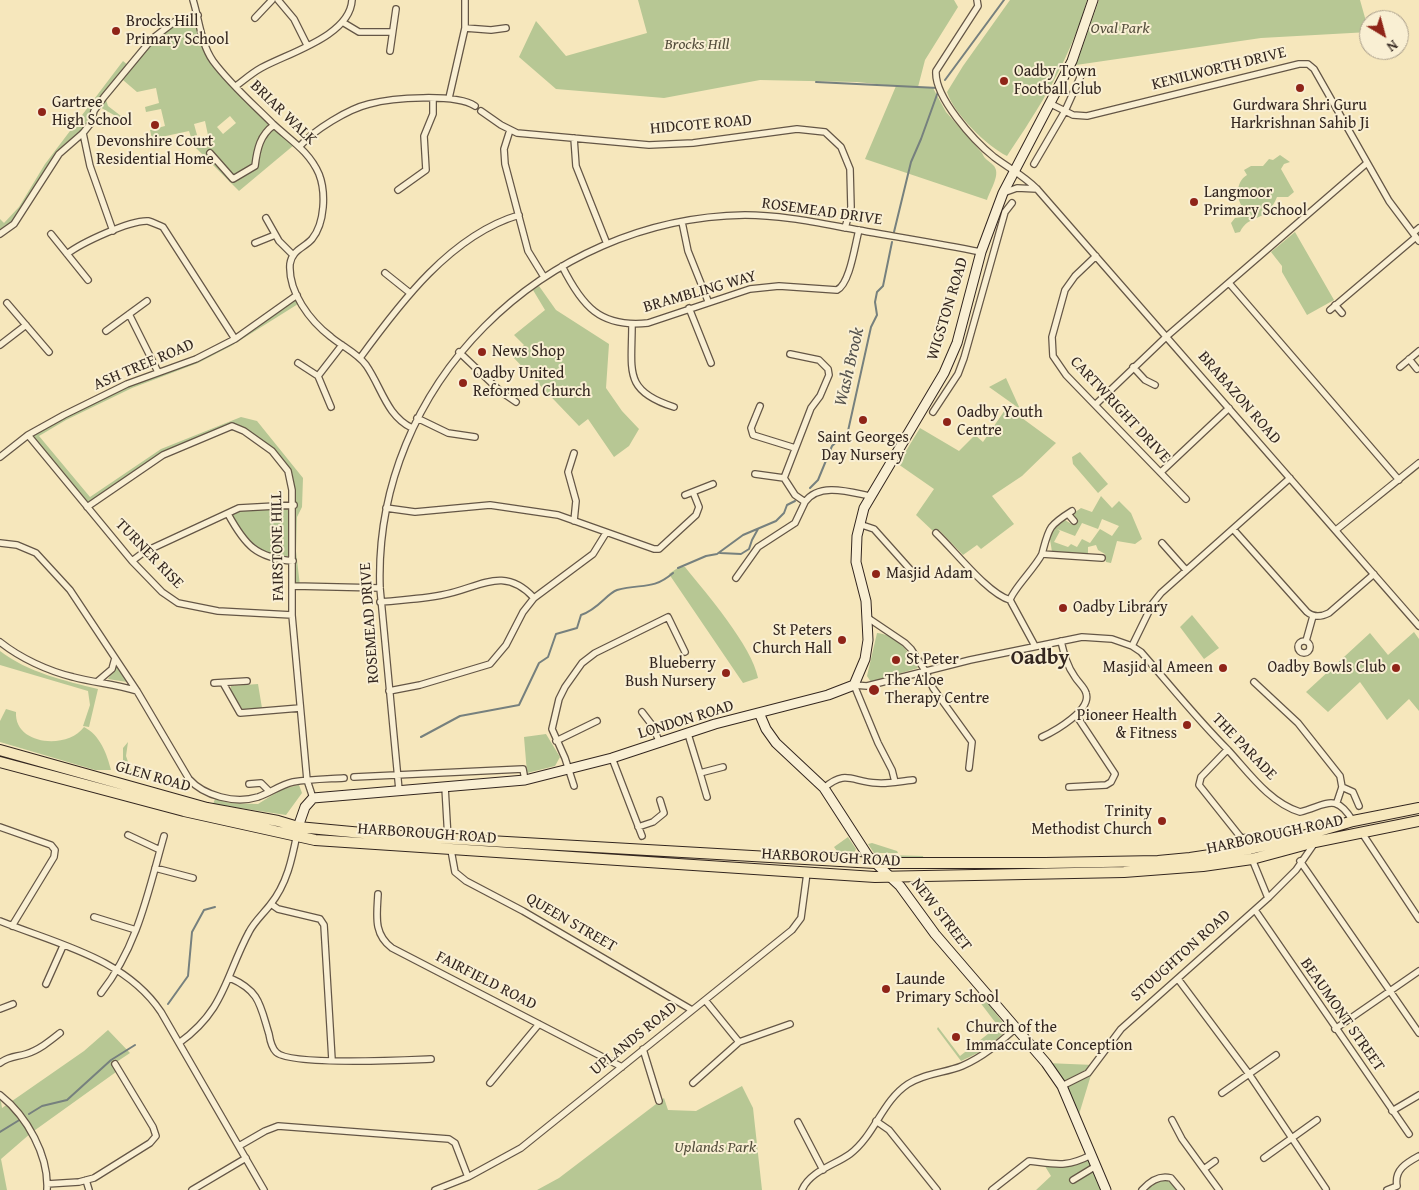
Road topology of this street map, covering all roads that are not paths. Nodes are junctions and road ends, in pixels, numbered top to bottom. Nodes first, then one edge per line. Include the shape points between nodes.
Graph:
1 (193, 0) edge
2 (272, 0) edge
3 (278, 0) edge
4 (352, 0) edge
5 (465, 0) edge
6 (1093, 0) edge
7 (978, 1) edge
8 (396, 9) dead end
9 (198, 15) junction
10 (255, 18) dead end
11 (344, 23) junction
12 (465, 28) junction
13 (506, 28) dead end
14 (392, 32) junction
15 (307, 45) junction
16 (390, 51) dead end
17 (1083, 71) dead end
18 (236, 86) junction
19 (433, 98) junction
20 (449, 98) junction
21 (1051, 104) junction
22 (475, 106) dead end
23 (481, 111) dead end
24 (1065, 111) junction
25 (274, 125) junction
26 (510, 130) junction
27 (83, 134) junction
28 (574, 138) junction
29 (300, 146) junction
30 (210, 153) dead end
31 (1367, 163) junction
32 (1034, 164) dead end
33 (1014, 171) junction
34 (1038, 189) junction
35 (398, 190) dead end
36 (1003, 193) junction
37 (1012, 203) dead end
38 (519, 215) junction
39 (266, 218) dead end
40 (682, 222) junction
41 (845, 228) junction
42 (1419, 228) edge
43 (859, 230) junction
44 (113, 231) junction
45 (0, 234) edge
46 (51, 234) dead end
47 (275, 236) junction
48 (1416, 237) edge
49 (256, 243) dead end
50 (607, 244) junction
51 (980, 252) junction
52 (67, 254) junction
53 (292, 255) junction
54 (1096, 256) junction
55 (562, 266) junction
56 (385, 273) dead end
57 (544, 277) junction
58 (88, 280) dead end
59 (1229, 283) junction
60 (410, 293) junction
61 (297, 295) junction
62 (147, 301) dead end
63 (708, 301) junction
64 (8, 303) dead end
65 (1335, 305) junction
66 (967, 306) junction
67 (689, 308) junction
68 (977, 308) junction
69 (1330, 310) dead end
70 (1342, 313) dead end
71 (129, 314) junction
72 (632, 324) junction
73 (26, 325) junction
74 (106, 331) dead end
75 (1166, 337) junction
76 (235, 339) junction
77 (0, 345) edge
78 (342, 345) junction
79 (1419, 351) edge
80 (49, 352) dead end
81 (460, 352) junction
82 (790, 354) dead end
83 (360, 358) junction
84 (1409, 360) junction
85 (298, 363) dead end
86 (711, 363) dead end
87 (1133, 367) junction
88 (1400, 367) dead end
89 (1417, 369) dead end
90 (158, 372) junction
91 (318, 376) junction
92 (1155, 385) dead end
93 (936, 388) junction
94 (945, 393) junction
95 (516, 402) dead end
96 (1095, 405) junction
97 (760, 406) dead end
98 (331, 407) dead end
99 (674, 407) dead end
100 (1229, 408) junction
101 (933, 412) dead end
102 (417, 418) junction
103 (412, 428) junction
104 (28, 435) junction
105 (476, 437) dead end
106 (0, 448) edge
107 (795, 448) junction
108 (574, 453) dead end
109 (2, 455) edge
110 (1419, 464) edge
111 (1160, 472) junction
112 (755, 474) dead end
113 (784, 478) junction
114 (1290, 478) junction
115 (1398, 480) junction
116 (714, 484) dead end
117 (693, 492) junction
118 (685, 495) dead end
119 (870, 496) junction
120 (1186, 499) dead end
121 (805, 502) junction
122 (294, 505) junction
123 (87, 507) junction
124 (386, 508) junction
125 (228, 514) junction
126 (574, 521) junction
127 (1074, 521) dead end
128 (859, 524) junction
129 (1233, 529) junction
130 (1336, 530) junction
131 (606, 533) junction
132 (936, 533) dead end
133 (0, 543) edge
134 (1162, 543) dead end
135 (1042, 554) junction
136 (1102, 558) dead end
137 (132, 561) junction
138 (293, 561) junction
139 (1186, 570) junction
140 (1374, 574) junction
141 (916, 576) dead end
142 (736, 578) dead end
143 (294, 586) junction
144 (380, 588) junction
145 (534, 598) junction
146 (1010, 600) junction
147 (380, 602) junction
148 (292, 615) junction
149 (1314, 616) junction
150 (868, 618) junction
151 (1418, 621) edge
152 (1061, 641) junction
153 (1306, 641) dead end
154 (0, 642) edge
155 (1034, 646) junction
156 (1132, 646) junction
157 (685, 652) dead end
158 (114, 656) junction
159 (926, 672) junction
160 (98, 681) junction
161 (247, 682) dead end
162 (1254, 682) dead end
163 (214, 683) dead end
164 (223, 683) junction
165 (854, 685) junction
166 (137, 691) junction
167 (389, 691) junction
168 (300, 708) junction
169 (642, 712) dead end
170 (240, 713) junction
171 (1076, 714) junction
172 (760, 715) junction
173 (237, 720) dead end
174 (597, 721) dead end
175 (688, 734) junction
176 (1042, 737) dead end
177 (556, 741) junction
178 (660, 743) junction
179 (0, 750) edge
180 (1227, 750) junction
181 (612, 758) junction
182 (0, 762) edge
183 (723, 767) dead end
184 (969, 768) dead end
185 (569, 770) junction
186 (700, 773) junction
187 (397, 776) junction
188 (354, 777) dead end
189 (344, 778) dead end
190 (307, 780) junction
191 (525, 780) junction
192 (913, 780) dead end
193 (895, 782) junction
194 (249, 784) dead end
195 (445, 786) junction
196 (574, 786) dead end
197 (1069, 787) dead end
198 (1342, 787) junction
199 (824, 788) junction
200 (399, 790) junction
201 (269, 791) junction
202 (707, 797) dead end
203 (313, 798) junction
204 (660, 800) dead end
205 (1336, 802) junction
206 (1359, 806) dead end
207 (1419, 808) edge
208 (1419, 814) edge
209 (1353, 821) junction
210 (1419, 821) edge
211 (0, 827) edge
212 (638, 827) junction
213 (297, 831) junction
214 (1362, 832) junction
215 (128, 835) dead end
216 (164, 836) dead end
217 (642, 836) dead end
218 (1299, 837) junction
219 (1241, 838) junction
220 (448, 839) junction
221 (1315, 842) junction
222 (1250, 848) junction
223 (160, 850) junction
224 (451, 850) junction
225 (725, 856) junction
226 (1252, 859) junction
227 (955, 860) junction
228 (1300, 861) junction
229 (810, 865) junction
230 (154, 868) junction
231 (883, 870) junction
232 (1025, 875) junction
233 (193, 878) dead end
234 (378, 894) dead end
235 (1268, 898) junction
236 (271, 904) junction
237 (1255, 910) junction
238 (94, 917) dead end
239 (1419, 920) edge
240 (0, 921) edge
241 (12, 926) junction
242 (136, 930) junction
243 (63, 946) junction
244 (118, 969) junction
245 (1419, 970) edge
246 (230, 978) junction
247 (1178, 979) junction
248 (46, 984) dead end
249 (1390, 991) junction
250 (101, 993) dead end
251 (705, 1000) junction
252 (13, 1004) dead end
253 (0, 1009) edge
254 (692, 1010) junction
255 (538, 1024) junction
256 (790, 1024) dead end
257 (1016, 1028) junction
258 (1335, 1029) junction
259 (60, 1033) dead end
260 (1419, 1033) edge
261 (739, 1042) junction
262 (179, 1043) junction
263 (643, 1049) junction
264 (1276, 1055) dead end
265 (431, 1059) dead end
266 (1, 1060) edge
267 (332, 1060) junction
268 (115, 1064) dead end
269 (622, 1067) junction
270 (1249, 1074) junction
271 (490, 1083) dead end
272 (694, 1083) dead end
273 (1062, 1086) junction
274 (1222, 1093) dead end
275 (0, 1095) edge
276 (1419, 1095) edge
277 (659, 1102) dead end
278 (1392, 1111) junction
279 (1172, 1120) dead end
280 (1317, 1120) dead end
281 (876, 1121) junction
282 (798, 1122) dead end
283 (1409, 1134) dead end
284 (1292, 1139) junction
285 (239, 1146) junction
286 (1092, 1155) junction
287 (1419, 1156) edge
288 (246, 1158) junction
289 (1264, 1158) dead end
290 (1215, 1161) dead end
291 (1096, 1166) junction
292 (1204, 1168) junction
293 (823, 1170) junction
294 (468, 1177) junction
295 (86, 1180) junction
296 (1073, 1180) dead end
297 (1223, 1182) dead end
298 (47, 1187) edge
299 (1218, 1188) edge
300 (1399, 1188) edge
301 (1326, 1189) edge
302 (88, 1190) edge
303 (192, 1190) edge
304 (264, 1190) edge
305 (435, 1190) edge
306 (802, 1190) edge
307 (937, 1190) edge
308 (992, 1190) edge
309 (1106, 1190) edge
310 (1142, 1190) edge
311 (1181, 1190) edge
312 (1387, 1190) edge

1 - 9 street, BRIAR WALK
2 - 10 street
3 - 15 street via 294,19
4 - 11 street
5 - 12 street
6 - 21 main road, WIGSTON ROAD via 1072,61
7 - 33 street, BRABAZON ROAD via 936,71 938,85 955,114 980,144
8 - 14 street
9 - 18 street, BRIAR WALK via 212,60
9 - 27 street via 174,22 152,39 104,97
11 - 14 street via 359,32
11 - 15 street
12 - 13 street
12 - 20 street
14 - 16 street
15 - 18 street via 258,70
17 - 24 street
18 - 25 street, BRIAR WALK
19 - 20 street
19 - 29 street via 368,104 326,126
19 - 35 street via 433,114 424,136 426,170
20 - 22 street
21 - 24 street, KENILWORTH DRIVE
21 - 33 main road, WIGSTON ROAD
23 - 26 street, HIDCOTE ROAD
24 - 31 street, KENILWORTH DRIVE via 1087,116 1308,64 1314,69
24 - 32 street
25 - 29 street, BRIAR WALK
25 - 30 street via 265,131 255,166 233,179
26 - 28 street, HIDCOTE ROAD
26 - 38 street via 504,156
27 - 44 street via 90,166
27 - 45 street via 59,154 14,224
28 - 41 street, HIDCOTE ROAD via 649,145 693,143 797,129 825,132 841,146 850,169 851,207
28 - 50 street via 576,166
29 - 53 street, BRIAR WALK via 319,174 323,203 314,237
31 - 48 street, KENILWORTH DRIVE via 1393,208
31 - 59 street
33 - 34 street, BRABAZON ROAD
33 - 36 main road, WIGSTON ROAD
34 - 36 street via 1017,188
34 - 54 street, BRABAZON ROAD
36 - 51 main road, WIGSTON ROAD
37 - 68 street, WIGSTON ROAD via 1005,212
38 - 57 street via 528,251
38 - 60 street via 488,225 474,235
39 - 47 street
40 - 41 street, ROSEMEAD DRIVE via 745,215
40 - 50 street, ROSEMEAD DRIVE
40 - 63 street via 688,252
41 - 43 street, ROSEMEAD DRIVE
42 - 48 street
43 - 51 street, ROSEMEAD DRIVE
43 - 63 street, BRAMBLING WAY via 841,288 766,286
44 - 52 street via 77,246
44 - 76 street via 148,221 163,227
46 - 52 street
47 - 49 street
47 - 53 street
48 - 65 street
50 - 55 street, ROSEMEAD DRIVE
51 - 66 main road, WIGSTON ROAD
52 - 58 street
53 - 61 street via 290,267
54 - 75 street, BRABAZON ROAD
54 - 96 street, CARTWRIGHT DRIVE via 1065,290 1051,346 1059,367
55 - 57 street, ROSEMEAD DRIVE
55 - 72 street, BRAMBLING WAY via 578,296 590,310 616,322
56 - 60 street
57 - 81 street, ROSEMEAD DRIVE via 508,303
59 - 75 street
59 - 115 street
60 - 83 street
61 - 76 street, ASH TREE ROAD
61 - 78 street via 314,323
62 - 71 street
63 - 67 street, BRAMBLING WAY
64 - 73 street
65 - 69 street
65 - 70 street
66 - 68 street
66 - 93 main road, WIGSTON ROAD via 957,343
67 - 72 street, BRAMBLING WAY via 648,323
67 - 86 street
68 - 94 street, WIGSTON ROAD via 958,374
71 - 74 street
71 - 90 street
72 - 99 street via 632,367 639,388 650,398
73 - 77 street
73 - 80 street
75 - 87 street
75 - 100 street, BRABAZON ROAD
76 - 90 street, ASH TREE ROAD via 196,359
78 - 83 street
78 - 91 street
79 - 84 street
81 - 95 street
81 - 102 street, ROSEMEAD DRIVE
82 - 107 street via 819,360 829,375
83 - 103 street via 392,414 399,422
84 - 88 street
84 - 89 street
85 - 91 street
87 - 92 street
87 - 96 street
90 - 104 street, ASH TREE ROAD via 127,384
91 - 98 street
93 - 94 street
93 - 119 main road, WIGSTON ROAD
94 - 101 street, WIGSTON ROAD
96 - 111 street, CARTWRIGHT DRIVE
97 - 107 street via 752,428 753,435
100 - 111 street
100 - 114 street, BRABAZON ROAD
102 - 103 street, ROSEMEAD DRIVE
102 - 105 street via 448,433
103 - 124 street, ROSEMEAD DRIVE via 397,464
104 - 109 street, ASH TREE ROAD
104 - 123 street, TURNER RISE
106 - 109 street
107 - 113 street
108 - 126 street via 568,472 576,502
110 - 115 street
111 - 120 street, CARTWRIGHT DRIVE
112 - 113 street
113 - 121 street
114 - 129 street
114 - 130 street, BRABAZON ROAD
115 - 130 street
116 - 117 street
117 - 118 street
117 - 131 street via 699,507 696,515 659,549
119 - 121 street via 822,490
119 - 128 main road, WIGSTON ROAD
121 - 142 street via 795,523 758,547
122 - 123 street, FAIRSTONE HILL via 288,471 272,451 232,426 163,456
122 - 125 street via 239,508
122 - 138 street, FAIRSTONE HILL
123 - 137 street, TURNER RISE
124 - 126 street via 415,512 490,506 558,515
124 - 144 street, ROSEMEAD DRIVE via 378,555
125 - 137 street via 144,552
125 - 138 street via 240,535 259,554
126 - 131 street
127 - 135 street via 1070,512 1052,526 1045,536
128 - 141 street via 874,529
128 - 150 main road, WIGSTON ROAD via 856,562
129 - 139 street
129 - 149 street via 1306,612
130 - 140 street, BRABAZON ROAD
131 - 145 street via 593,554
132 - 146 street via 983,581 1002,598
133 - 158 street via 28,548 45,560 70,590
134 - 139 street
135 - 136 street
135 - 146 street
137 - 148 street, TURNER RISE via 178,604 218,611
138 - 143 street, FAIRSTONE HILL
139 - 156 street via 1153,603
140 - 149 street via 1329,613
140 - 151 street, BRABAZON ROAD
143 - 144 street
143 - 148 street, FAIRSTONE HILL
144 - 147 street, ROSEMEAD DRIVE
145 - 147 street via 523,586 494,580 444,595
145 - 167 street via 506,645 490,664
146 - 155 street
147 - 167 street, ROSEMEAD DRIVE
148 - 168 street, FAIRSTONE HILL
149 - 153 street
150 - 159 street via 905,643
150 - 165 main road, WIGSTON ROAD via 865,659
152 - 155 street
152 - 156 street via 1097,636
152 - 171 street via 1067,664 1087,695 1086,704
154 - 160 street via 47,668 72,677
155 - 159 street
156 - 180 street, THE PARADE via 1141,652
157 - 177 street via 668,617 595,653 573,674 559,699 552,729
158 - 160 street via 112,669
158 - 166 street
159 - 165 street via 867,686
159 - 184 street via 933,688 972,742
160 - 166 street
161 - 164 street
162 - 198 street via 1298,723 1340,776
163 - 164 street
164 - 170 street
165 - 172 main road, LONDON ROAD
165 - 193 street
166 - 201 street via 196,787 232,799 254,798
167 - 187 street, ROSEMEAD DRIVE
168 - 170 street
168 - 190 street, FAIRSTONE HILL
169 - 178 street
170 - 173 street
171 - 176 street
171 - 197 street via 1114,774 1106,785
172 - 175 main road, LONDON ROAD via 733,719
172 - 199 main road, NEW STREET via 776,742
174 - 177 street
175 - 178 main road, LONDON ROAD
175 - 186 street
177 - 185 street
178 - 181 main road, LONDON ROAD
179 - 213 highway, GLEN ROAD via 207,808 281,821 284,829
180 - 205 street, THE PARADE via 1269,793 1289,808 1300,812
180 - 219 street via 1201,777 1199,785
181 - 185 main road, LONDON ROAD
181 - 212 street
182 - 213 highway, GLEN ROAD via 184,811
183 - 186 street
185 - 191 main road, LONDON ROAD
185 - 196 street
186 - 202 street
187 - 188 street
187 - 191 street via 523,769
187 - 200 street, ROSEMEAD DRIVE
189 - 190 street
190 - 201 street via 280,785
190 - 203 street, FAIRSTONE HILL
191 - 195 main road, LONDON ROAD
192 - 193 street
193 - 199 street via 876,783 843,777
194 - 201 street via 261,783
195 - 200 main road, LONDON ROAD
195 - 220 street
198 - 205 street
198 - 206 street via 1353,792
199 - 231 main road, NEW STREET via 868,856
200 - 203 main road, LONDON ROAD
203 - 213 main road via 305,807
204 - 212 street via 664,813 653,822
205 - 209 street via 1345,807
207 - 209 highway, HARBOROUGH ROAD
208 - 209 highway via 1364,826
209 - 214 highway
209 - 218 highway, HARBOROUGH ROAD
210 - 214 highway
211 - 241 street via 51,845 55,850 54,857
212 - 217 street
213 - 220 highway, HARBOROUGH ROAD
213 - 224 highway, HARBOROUGH ROAD via 315,840
213 - 236 street via 293,858 284,884
214 - 218 highway via 1352,828 1307,840
214 - 221 highway, HARBOROUGH ROAD
214 - 239 street
215 - 223 street
216 - 223 street
218 - 219 street via 1290,834
218 - 222 highway, HARBOROUGH ROAD
219 - 222 street
220 - 225 highway, HARBOROUGH ROAD
221 - 226 highway, HARBOROUGH ROAD
221 - 228 street, STOUGHTON ROAD
222 - 226 highway
222 - 227 highway, HARBOROUGH ROAD via 1158,860
223 - 230 street
224 - 229 highway, HARBOROUGH ROAD
224 - 254 street, QUEEN STREET via 456,872 466,881 531,915
225 - 229 highway, HARBOROUGH ROAD
225 - 229 highway
226 - 232 highway, HARBOROUGH ROAD via 1156,870
226 - 235 street
227 - 231 highway, HARBOROUGH ROAD
227 - 232 highway via 958,868
228 - 235 street, STOUGHTON ROAD via 1296,870
228 - 249 street
229 - 231 highway
229 - 251 street, UPLANDS ROAD via 799,922
230 - 233 street
230 - 242 street
231 - 232 highway, HARBOROUGH ROAD
231 - 257 main road, NEW STREET
234 - 255 street, FAIRFIELD ROAD via 377,926 385,943
235 - 237 street, STOUGHTON ROAD
236 - 246 street via 251,927
236 - 267 street via 278,909 320,919 324,925
237 - 247 street, STOUGHTON ROAD
237 - 258 street, BEAUMONT STREET
238 - 242 street
240 - 241 street
241 - 243 street
242 - 244 street
243 - 244 street
243 - 248 street
244 - 250 street
244 - 262 street via 158,1008
245 - 249 street
246 - 262 street via 213,1010
246 - 267 street via 246,986 259,999 277,1053 292,1059
247 - 270 street
247 - 273 street, STOUGHTON ROAD via 1121,1029 1088,1072
249 - 258 street
249 - 260 street
251 - 254 street, UPLANDS ROAD
251 - 261 street
252 - 253 street
254 - 263 street, UPLANDS ROAD
255 - 269 street, FAIRFIELD ROAD
255 - 271 street
256 - 261 street
257 - 273 main road, NEW STREET
257 - 281 street via 988,1051 961,1066 928,1074 908,1084 890,1099
258 - 278 street, BEAUMONT STREET
259 - 266 street via 26,1054
261 - 272 street
262 - 285 street
263 - 269 street, UPLANDS ROAD
263 - 277 street
264 - 270 street
265 - 267 street
268 - 295 street via 156,1136 150,1143
269 - 294 street, UPLANDS ROAD via 521,1148
270 - 274 street
270 - 284 street
273 - 286 main road
275 - 298 street via 24,1120 31,1133 42,1157
276 - 278 street
278 - 283 street, BEAUMONT STREET
279 - 292 street
280 - 284 street
281 - 293 street via 852,1152
281 - 307 street via 890,1130
282 - 293 street
284 - 289 street
284 - 301 street
285 - 288 street
285 - 294 street via 278,1126 448,1139 455,1143
286 - 291 main road
286 - 308 street via 1077,1163 1060,1166 1029,1161
287 - 300 street via 1399,1171
288 - 303 street
288 - 304 street
290 - 292 street
291 - 296 street
291 - 309 main road
292 - 299 street
293 - 306 street via 812,1177
294 - 305 street, UPLANDS ROAD
295 - 298 street
295 - 302 street
297 - 299 street
300 - 312 street
310 - 311 street via 1158,1178 1167,1177

